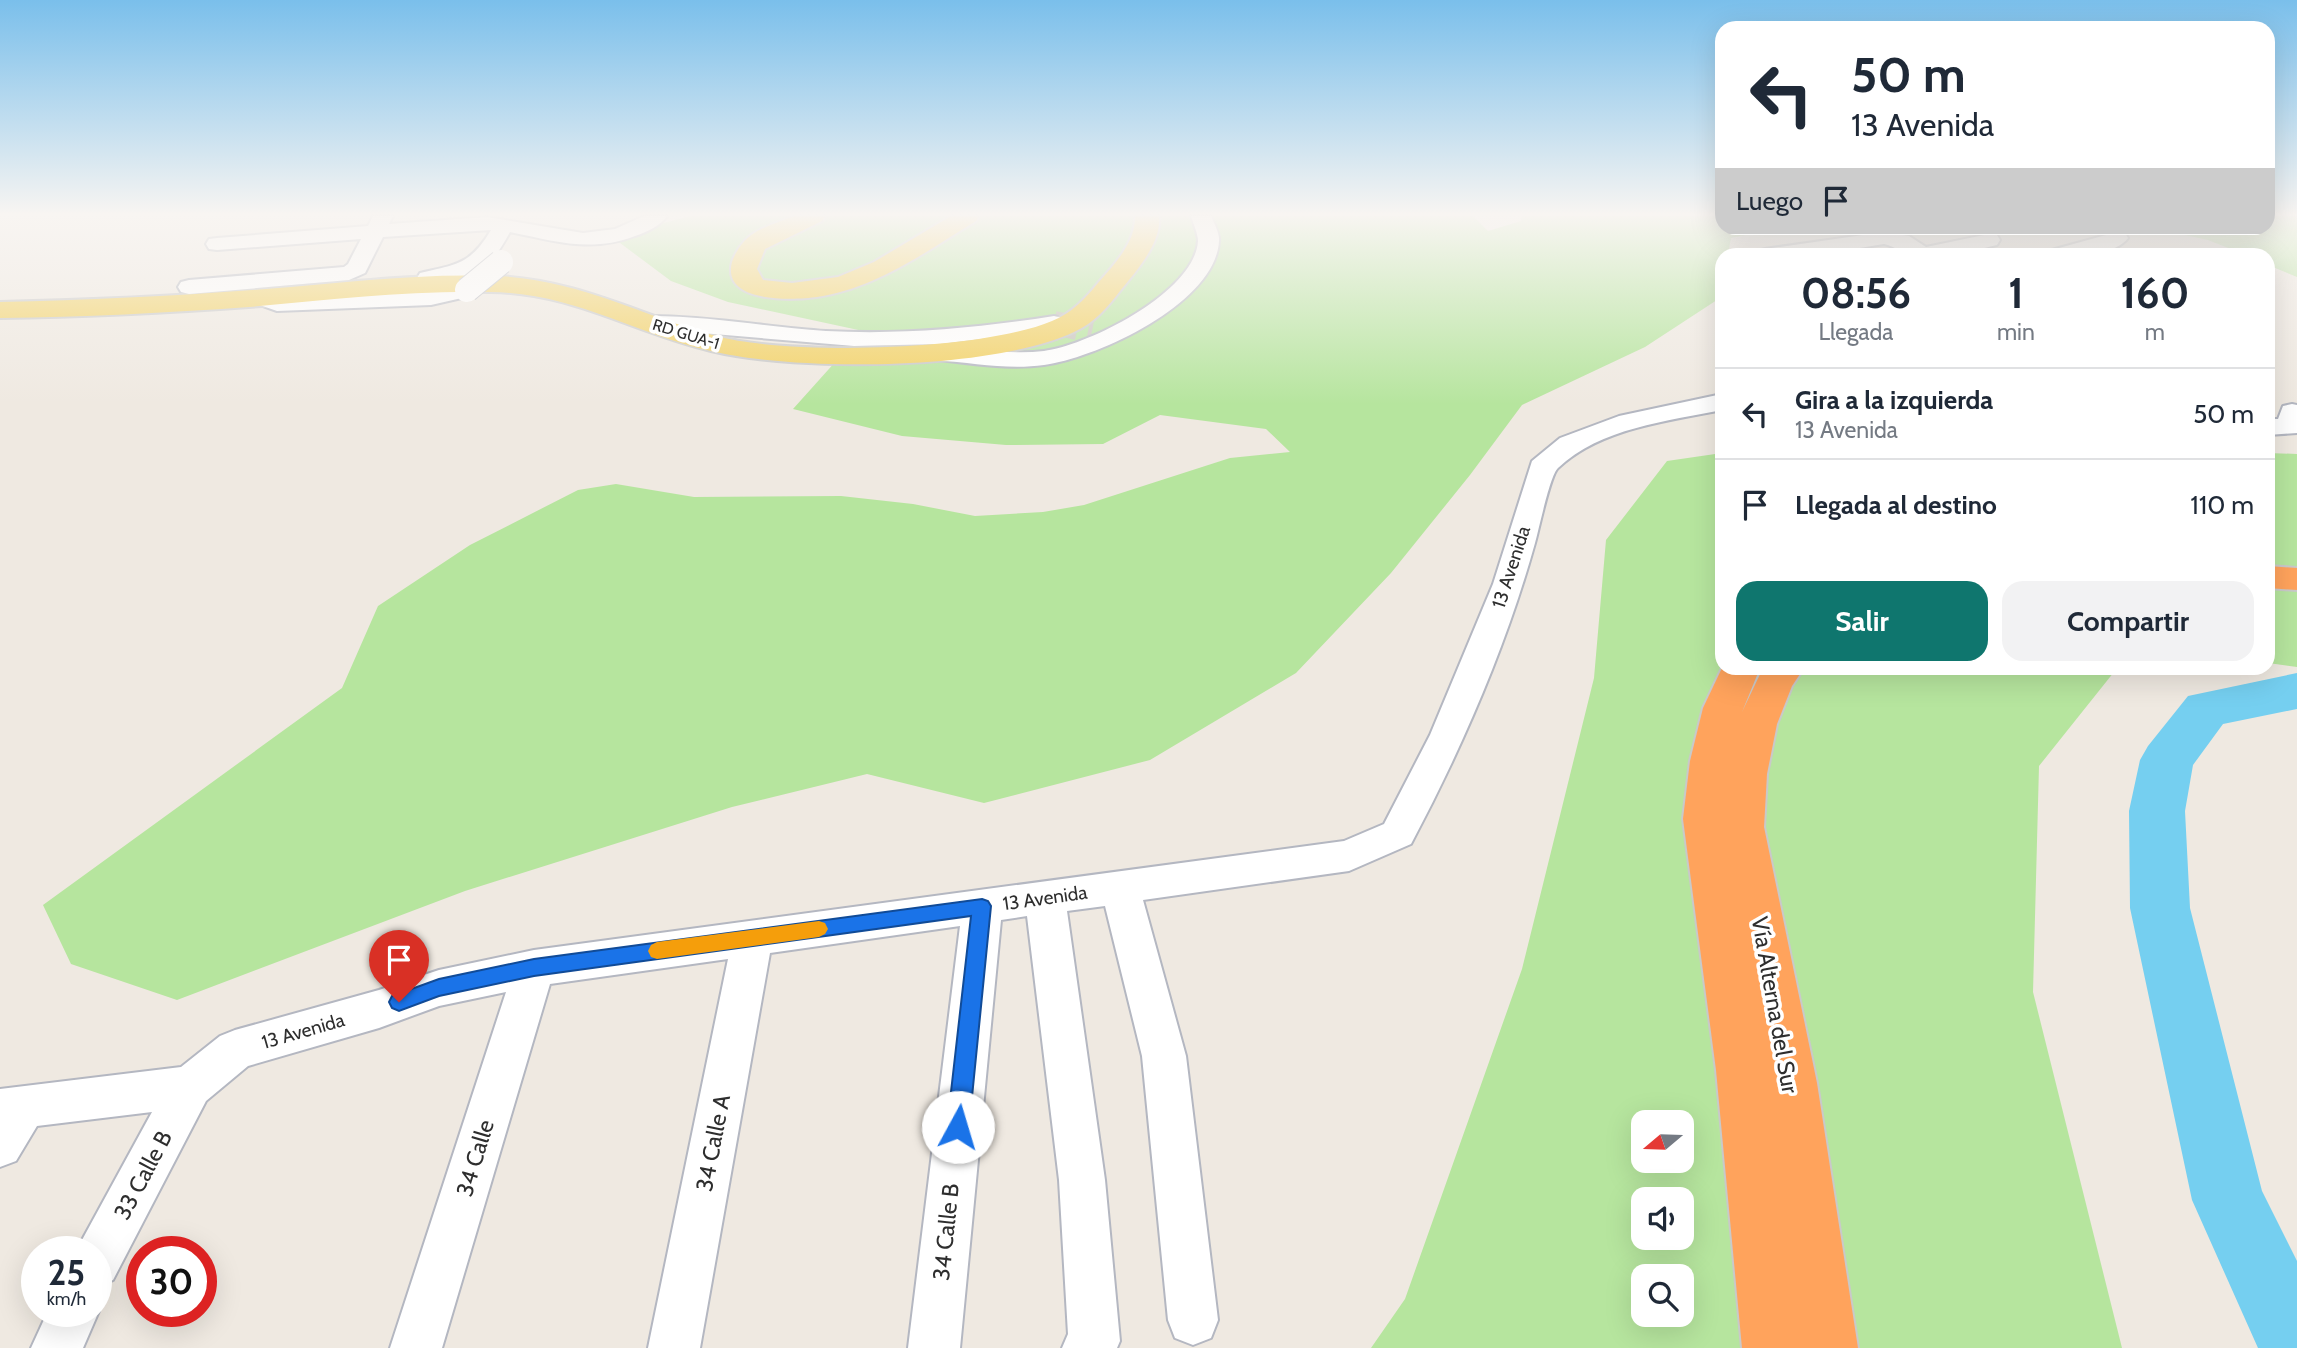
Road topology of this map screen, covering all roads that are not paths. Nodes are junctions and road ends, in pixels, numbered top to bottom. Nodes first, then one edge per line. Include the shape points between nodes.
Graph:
1 (281, 279) edge
2 (423, 279) edge
3 (480, 279) edge
4 (746, 279) edge
5 (862, 279) edge
6 (1115, 279) edge
7 (1187, 279) edge
8 (189, 287) dead end
9 (364, 290) junction
10 (262, 298) junction
11 (0, 310) edge
12 (651, 323) junction
13 (1049, 328) junction
14 (1085, 340) junction
15 (918, 351) junction
16 (1715, 403) edge
17 (2292, 412) dead end
18 (2275, 427) edge
19 (2275, 577) edge
20 (2297, 579) edge
21 (2275, 596) edge
22 (2297, 598) edge
23 (1738, 675) edge
24 (1780, 675) edge
25 (1120, 888) junction
26 (1045, 898) junction
27 (982, 906) junction
28 (752, 938) junction
29 (534, 968) junction
30 (190, 1086) junction
31 (11, 1109) edge
32 (0, 1145) edge
33 (110, 1236) edge
34 (1193, 1320) dead end
35 (67, 1327) edge
36 (58, 1348) edge
37 (416, 1348) edge
38 (674, 1348) edge
39 (934, 1348) edge
40 (1088, 1348) edge
41 (1772, 1348) edge
42 (1828, 1348) edge

1 - 8 street
2 - 9 street
3 - 10 street, bridge via 467,290 431,298 277,304
4 - 5 main road via 755,288 785,291 827,288
6 - 13 main road, RD GUA-1 via 1085,314 1061,328
7 - 14 street via 1169,302 1136,324 1095,344
9 - 10 main road, RD GUA-1
9 - 12 main road, RD GUA-1 via 521,285 555,290
10 - 11 main road, RD GUA-1 via 117,309
12 - 13 street via 691,321 829,338 917,339
12 - 15 main road, RD GUA-1 via 738,349 827,354
13 - 14 street via 1060,345
13 - 15 main road, RD GUA-1 via 1004,342
14 - 15 street via 1045,358
16 - 25 street, 13 Avenida via 1628,422 1570,444 1542,467 1508,584 1447,735 1398,834 1349,856
17 - 18 street via 2291,427
19 - 20 highway
21 - 22 highway
23 - 41 highway, Vía Alterna del Sur via 1723,708 1705,819 1741,1070
24 - 42 highway, Vía Alterna del Sur via 1757,724 1746,774 1742,827 1791,1083
25 - 26 street, 13 Avenida
25 - 34 street via 1164,1056
26 - 27 street, 13 Avenida
26 - 40 street via 1082,1180 1094,1342
27 - 28 street, 13 Avenida
27 - 39 street, 34 Calle B
28 - 29 street, 13 Avenida
28 - 38 street, 34 Calle A
29 - 30 street, 13 Avenida via 439,988 235,1050
29 - 37 street, 34 Calle
30 - 31 street
30 - 33 street, 33 Calle B
31 - 32 street
35 - 36 street

